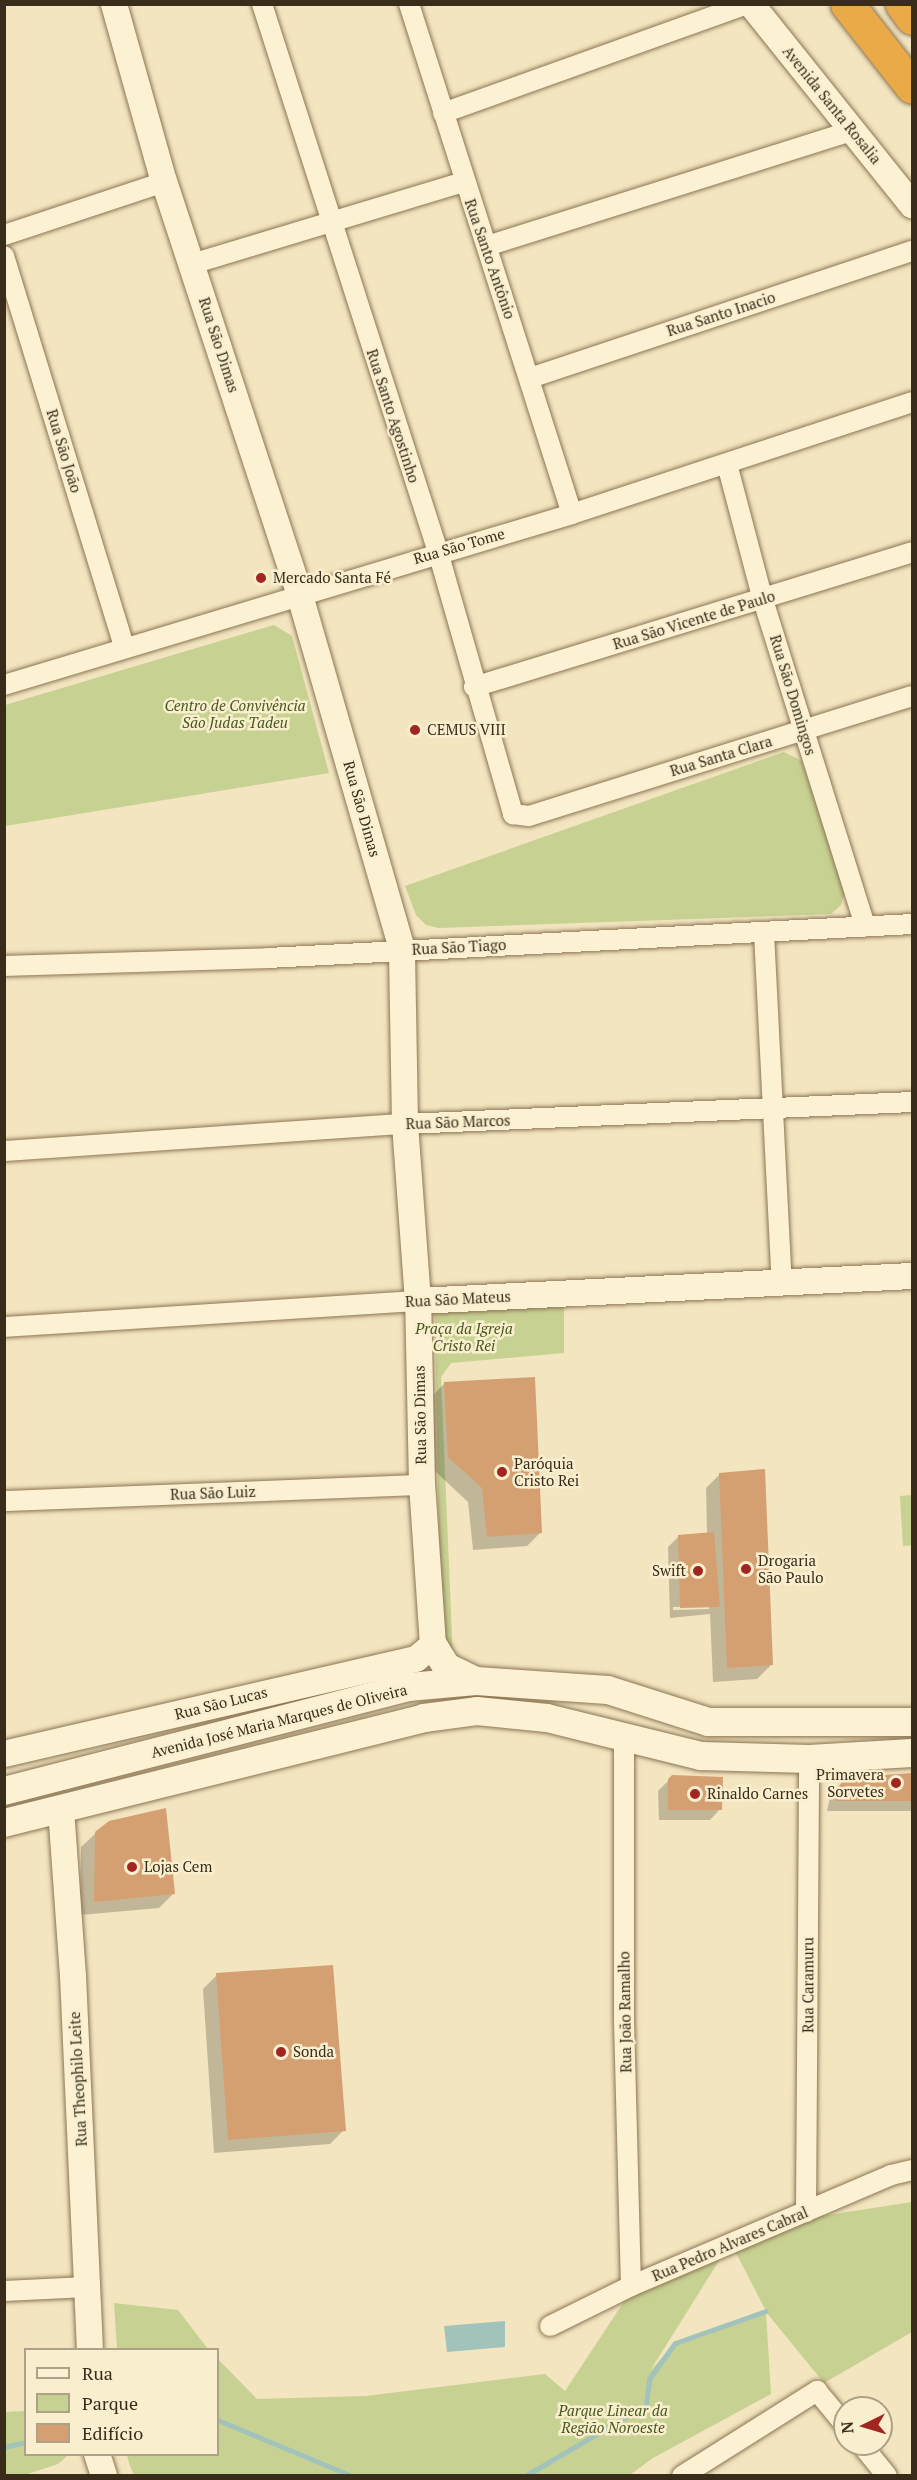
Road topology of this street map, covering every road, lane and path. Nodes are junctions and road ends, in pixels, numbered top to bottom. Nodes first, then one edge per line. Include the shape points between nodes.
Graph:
1 (114, 4) edge
2 (261, 4) edge
3 (409, 4) edge
4 (750, 4) edge
5 (846, 4) edge
6 (902, 4) edge
7 (912, 18) edge
8 (912, 87) edge
9 (443, 113) junction
10 (852, 131) junction
11 (164, 182) junction
12 (464, 182) junction
13 (912, 205) edge
14 (329, 221) junction
15 (4, 236) edge
16 (487, 246) junction
17 (912, 251) edge
18 (4, 256) edge
19 (192, 264) junction
20 (530, 378) junction
21 (912, 402) edge
22 (726, 464) junction
23 (572, 514) junction
24 (438, 552) junction
25 (912, 552) edge
26 (300, 595) junction
27 (764, 600) junction
28 (124, 646) junction
29 (4, 685) edge
30 (474, 687) junction
31 (912, 696) edge
32 (804, 730) junction
33 (530, 816) joint
34 (912, 924) edge
35 (865, 926) junction
36 (764, 933) junction
37 (402, 949) junction
38 (4, 966) edge
39 (912, 1102) edge
40 (772, 1109) junction
41 (405, 1124) junction
42 (4, 1151) edge
43 (912, 1276) edge
44 (782, 1283) junction
45 (418, 1301) junction
46 (4, 1327) edge
47 (422, 1485) junction
48 (4, 1501) edge
49 (433, 1645) junction
50 (476, 1681) junction
51 (411, 1686) junction
52 (699, 1721) junction
53 (912, 1722) edge
54 (800, 1725) junction
55 (624, 1738) junction
56 (5, 1753) edge
57 (912, 1753) edge
58 (740, 1755) junction
59 (809, 1759) junction
60 (16, 1788) edge
61 (61, 1809) junction
62 (4, 1823) edge
63 (912, 2170) edge
64 (806, 2212) junction
65 (631, 2286) junction
66 (87, 2287) junction
67 (4, 2291) edge
68 (550, 2326) dead end
69 (90, 2348) edge
70 (833, 2410) edge
71 (98, 2456) edge
72 (871, 2456) edge
73 (104, 2475) edge
74 (682, 2475) edge
75 (887, 2475) edge

1 - 11 street, Rua São Dimas
2 - 14 street, Rua Santo Agostinho
3 - 9 street, Rua Santo Antônio
4 - 9 street
4 - 10 street, Avenida Santa Rosalia
5 - 8 highway
6 - 7 highway
9 - 12 street, Rua Santo Antônio
10 - 13 street, Avenida Santa Rosalia
10 - 16 street
11 - 15 street
11 - 19 street, Rua São Dimas
12 - 14 street
12 - 16 street, Rua Santo Antônio
14 - 19 street
14 - 24 street, Rua Santo Agostinho
16 - 20 street, Rua Santo Antônio
17 - 20 street, Rua Santo Inacio
18 - 28 street, Rua São João
19 - 26 street, Rua São Dimas
20 - 23 street, Rua Santo Antônio
21 - 22 street, Rua São Tome
22 - 23 street, Rua São Tome
22 - 27 street, Rua São Domingos
23 - 24 street, Rua São Tome
24 - 26 street, Rua São Tome
24 - 30 street, Rua Santo Agostinho
25 - 27 street, Rua São Vicente de Paulo
26 - 28 street, Rua São Tome
26 - 37 street, Rua São Dimas
27 - 30 street, Rua São Vicente de Paulo
27 - 32 street, Rua São Domingos
28 - 29 street, Rua São Tome
30 - 33 street, Rua Santo Agostinho via 513,814
31 - 32 street, Rua Santa Clara
32 - 33 street, Rua Santa Clara
32 - 35 street, Rua São Domingos
34 - 35 street, Rua São Tiago
35 - 36 street, Rua São Tiago
36 - 37 street, Rua São Tiago
36 - 40 street
37 - 38 street, Rua São Tiago via 268,958
37 - 41 street, Rua São Dimas
39 - 40 street, Rua São Marcos
40 - 41 street, Rua São Marcos
40 - 44 street
41 - 42 street, Rua São Marcos
41 - 45 street, Rua São Dimas
43 - 44 street, Rua São Mateus
44 - 45 street, Rua São Mateus
45 - 46 street, Rua São Mateus
45 - 47 street, Rua São Dimas
47 - 48 street, Rua São Luiz
47 - 49 street, Rua São Dimas
49 - 50 main road via 447,1667
49 - 51 main road via 428,1664
49 - 56 street, Rua São Lucas via 416,1659
50 - 51 main road, Avenida José Maria Marques de Oliveira
50 - 52 main road, Avenida José Maria Marques de Oliveira via 608,1690
51 - 60 main road, Avenida José Maria Marques de Oliveira
52 - 54 main road, Avenida José Maria Marques de Oliveira
52 - 55 main road via 641,1713 631,1718
53 - 54 main road, Avenida José Maria Marques de Oliveira
54 - 58 main road via 808,1735 808,1745 758,1749
55 - 58 main road, Avenida José Maria Marques de Oliveira via 701,1756
55 - 61 main road, Avenida José Maria Marques de Oliveira via 547,1718 477,1711 424,1718
55 - 65 street, Rua João Ramalho via 624,2020
57 - 59 main road, Avenida José Maria Marques de Oliveira
58 - 59 main road, Avenida José Maria Marques de Oliveira
59 - 64 street, Rua Caramuru
60 - 61 main road via 47,1787
61 - 62 main road, Avenida José Maria Marques de Oliveira
61 - 66 street, Rua Theophilo Leite
63 - 64 street, Rua Pedro Alvares Cabral via 891,2175
64 - 65 street, Rua Pedro Alvares Cabral
65 - 68 street, Rua Pedro Alvares Cabral
66 - 67 street
66 - 69 street, Rua Theophilo Leite
70 - 74 street via 817,2391
71 - 73 street
72 - 75 street

